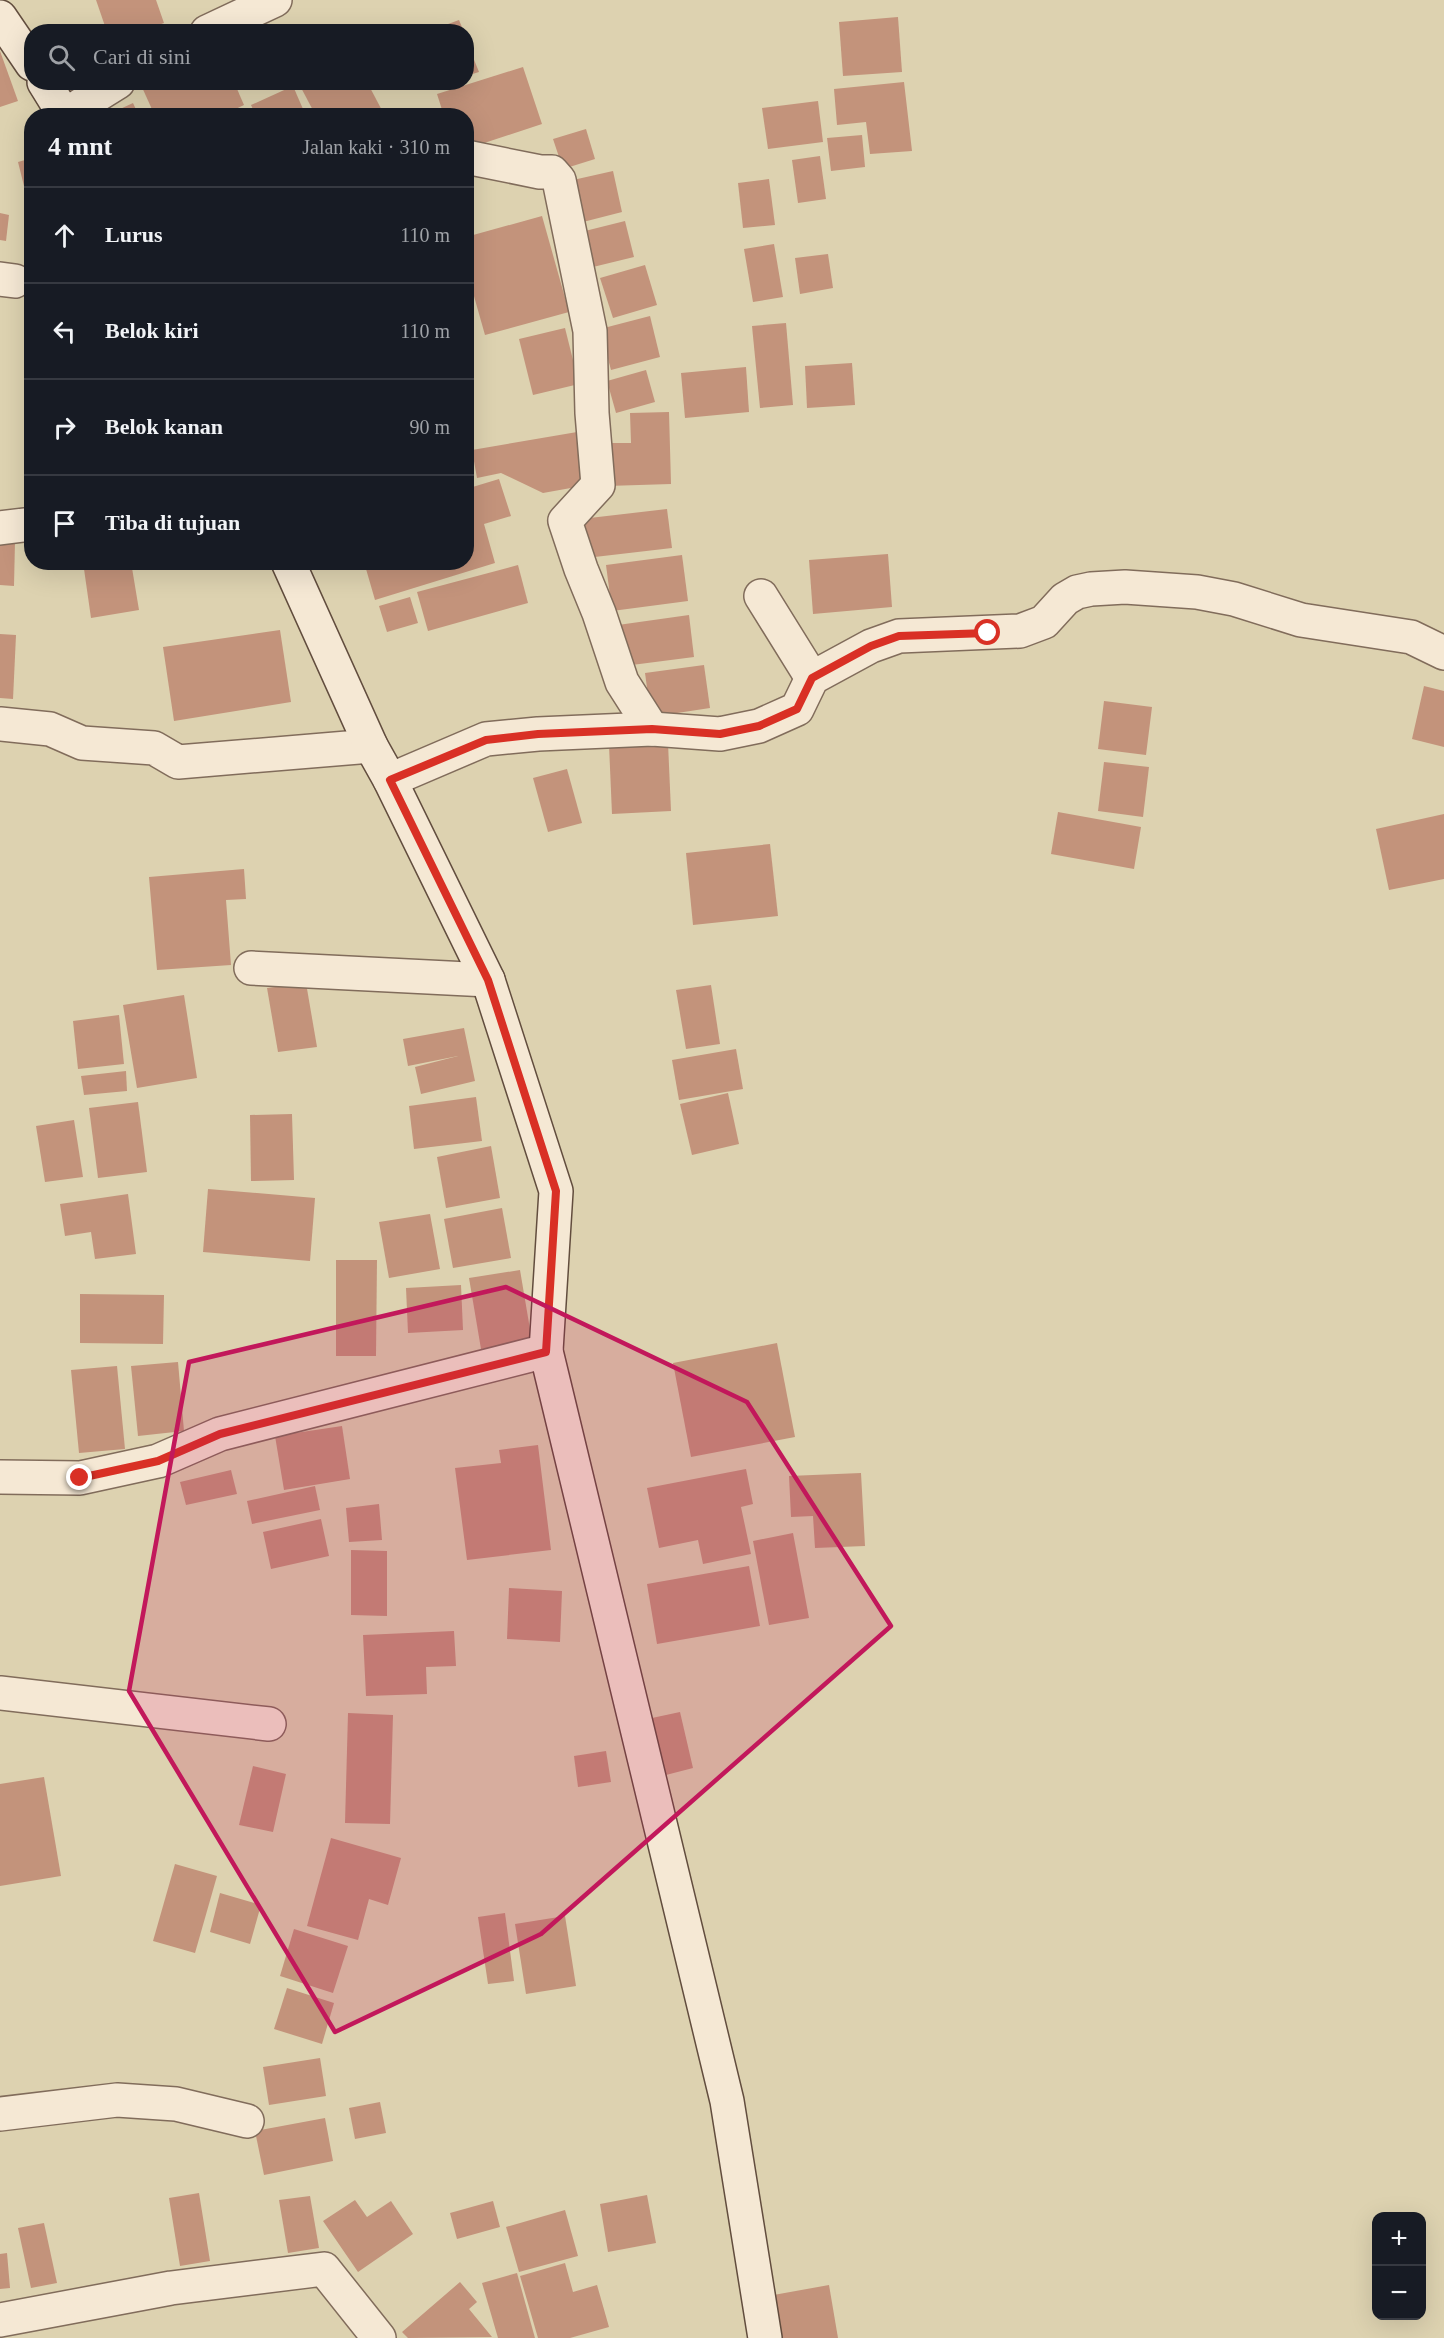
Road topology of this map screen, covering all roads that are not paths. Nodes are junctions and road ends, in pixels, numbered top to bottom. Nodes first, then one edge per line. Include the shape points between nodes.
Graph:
1 (275, 0) edge
2 (0, 17) edge
3 (224, 24) edge
4 (24, 52) edge
5 (49, 90) edge
6 (105, 90) edge
7 (61, 108) edge
8 (76, 108) edge
9 (474, 159) edge
10 (24, 525) edge
11 (0, 528) edge
12 (292, 570) edge
13 (761, 596) dead end
14 (1444, 652) edge
15 (812, 678) junction
16 (0, 724) edge
17 (652, 729) junction
18 (371, 746) junction
19 (390, 780) junction
20 (251, 968) dead end
21 (488, 980) junction
22 (546, 1352) junction
23 (0, 1477) edge
24 (0, 1693) edge
25 (269, 1724) dead end
26 (0, 2114) edge
27 (247, 2121) dead end
28 (0, 2320) edge
29 (379, 2338) edge
30 (765, 2338) edge

1 - 3 street
2 - 4 street
5 - 7 street
6 - 8 street
9 - 17 street via 552,171 559,180 590,331 598,485 565,521 622,682
10 - 11 street
12 - 18 street
13 - 15 street
14 - 15 street via 1411,637 1301,620 1206,593 1125,587 1077,592 1044,622 1020,631 899,636 871,646
15 - 17 street via 797,709 759,726 720,734
16 - 18 street via 50,729 82,743 154,748 178,762
17 - 19 street via 486,740
18 - 19 street
19 - 21 street
20 - 21 street
21 - 22 street via 556,1191
22 - 23 street via 220,1434 158,1461 80,1478
22 - 30 street via 727,2101
24 - 25 street
26 - 27 street via 117,2100 176,2104
28 - 29 street via 171,2288 324,2269

